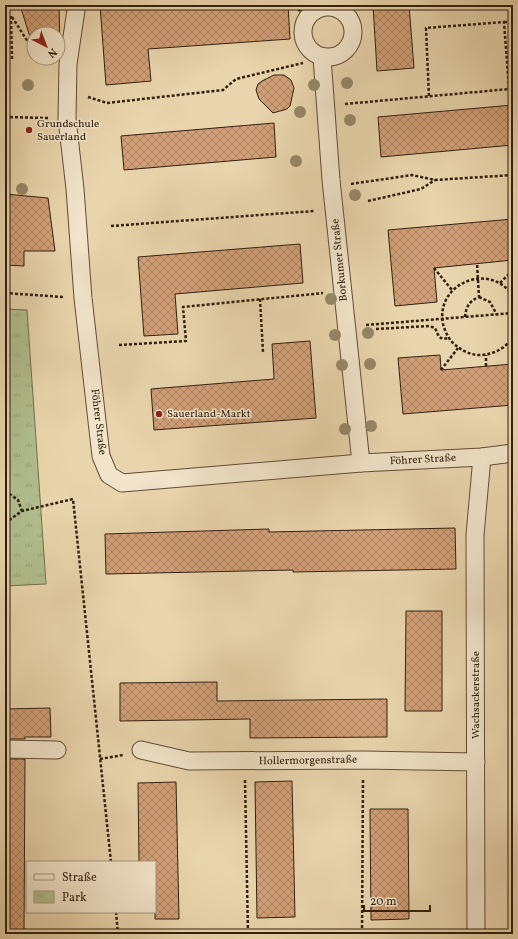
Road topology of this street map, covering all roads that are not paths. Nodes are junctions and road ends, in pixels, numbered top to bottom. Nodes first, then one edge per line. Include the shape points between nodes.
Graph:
1 (346, 9) edge
2 (76, 10) dead end
3 (322, 57) junction
4 (513, 453) edge
5 (482, 457) junction
6 (361, 463) junction
7 (5, 749) edge
8 (58, 750) dead end
9 (141, 750) dead end
10 (476, 762) junction
11 (469, 933) edge

1 - 3 street via 352,36 347,48 336,56
1 - 3 street via 318,9 306,19 302,35 309,49
2 - 6 street, Föhrer Straße via 68,64 68,119 76,189 83,298 101,456 109,475 122,483
3 - 6 street, Borkumer Straße via 332,187
4 - 5 street, Föhrer Straße
5 - 6 street, Föhrer Straße
5 - 10 street, Wachsackerstraße via 475,535
7 - 8 street
9 - 10 street, Hollermorgenstraße via 189,761
10 - 11 street, Wachsackerstraße

